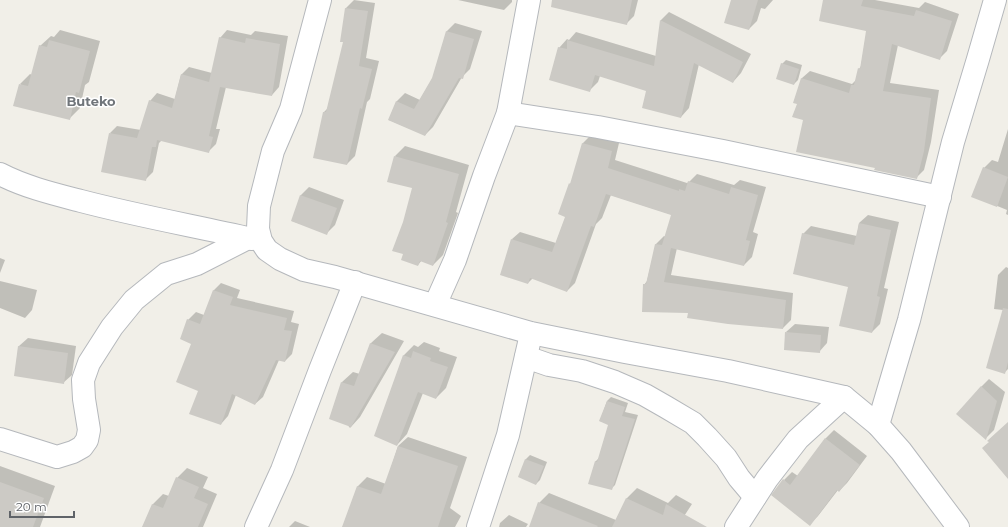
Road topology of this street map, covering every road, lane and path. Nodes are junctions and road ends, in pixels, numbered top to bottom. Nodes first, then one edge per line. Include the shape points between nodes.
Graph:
1 (320, 0) edge
2 (529, 0) edge
3 (995, 0) edge
4 (508, 113) junction
5 (0, 174) edge
6 (940, 197) junction
7 (254, 240) junction
8 (355, 282) junction
9 (435, 305) junction
10 (531, 333) junction
11 (526, 357) junction
12 (844, 397) junction
13 (878, 425) junction
14 (0, 439) edge
15 (755, 498) junction
16 (256, 527) edge
17 (478, 527) edge
18 (736, 527) edge
19 (958, 527) edge

1 - 7 street via 291,109 273,152 259,206 258,229
2 - 4 street
3 - 6 street via 953,142
4 - 6 street via 613,130
4 - 9 street via 455,260
5 - 7 street via 14,181 100,206
6 - 13 street via 909,320
7 - 8 street via 280,259 304,270
7 - 14 street via 166,274 134,300 112,327 89,363 83,380 89,430 82,447 56,457
8 - 9 street
8 - 16 street via 282,470
9 - 10 street
10 - 11 street
10 - 12 street via 728,371
11 - 15 street via 615,382 666,406 693,423 707,437
11 - 17 street via 508,435
12 - 13 street
12 - 15 street via 798,439
13 - 19 street via 901,451
15 - 18 street

